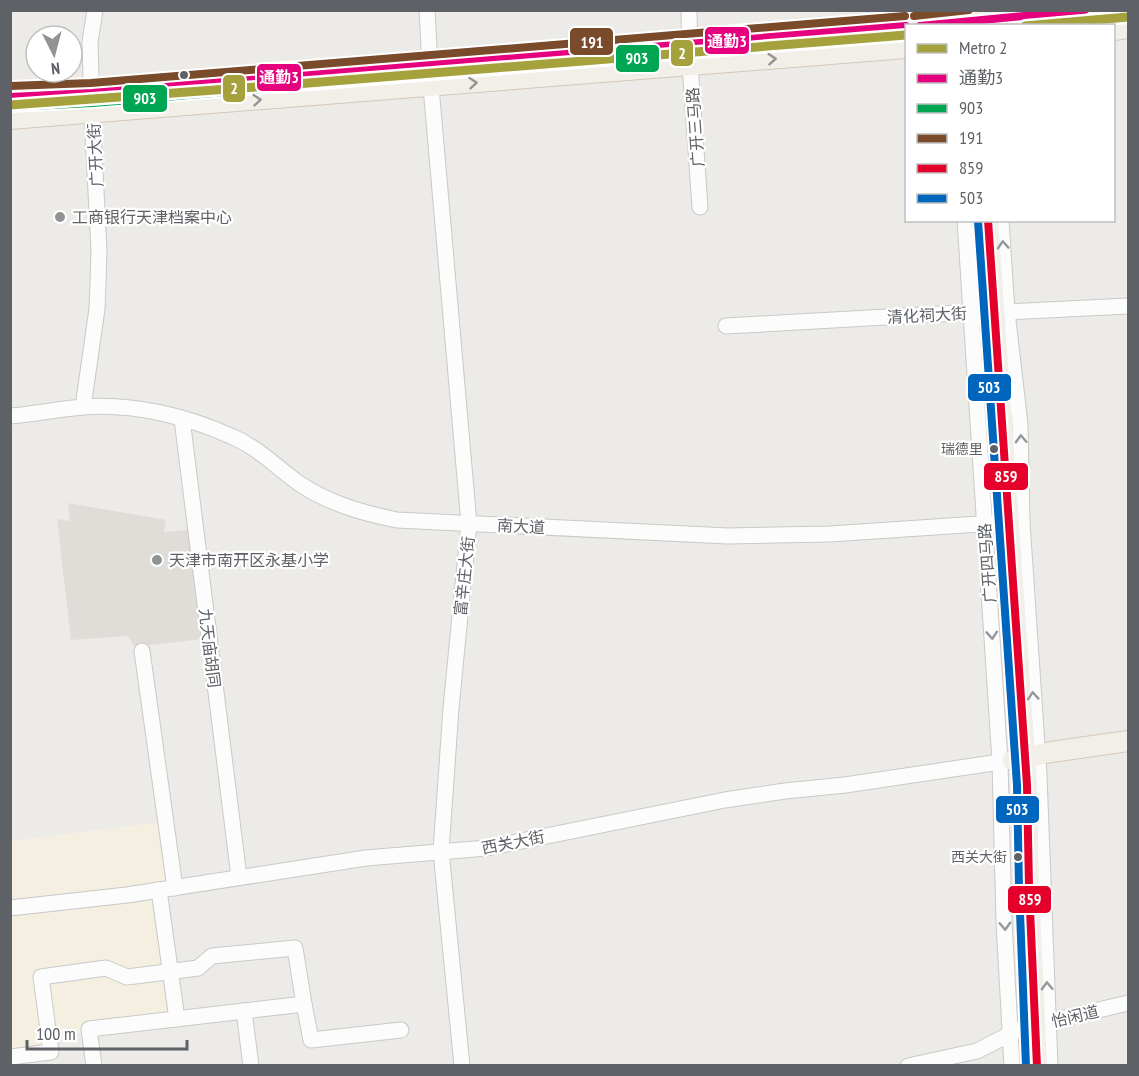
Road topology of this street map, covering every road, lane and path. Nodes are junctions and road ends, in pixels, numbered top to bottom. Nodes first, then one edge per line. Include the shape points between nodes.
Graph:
1 (95, 10) edge
2 (427, 10) edge
3 (689, 10) edge
4 (1090, 10) edge
5 (969, 19) edge
6 (930, 24) edge
7 (905, 26) edge
8 (689, 43) junction
9 (905, 48) edge
10 (430, 64) junction
11 (690, 65) junction
12 (431, 87) junction
13 (92, 93) junction
14 (10, 97) edge
15 (92, 114) junction
16 (10, 119) edge
17 (700, 207) dead end
18 (965, 222) edge
19 (976, 222) edge
20 (988, 222) edge
21 (1001, 222) edge
22 (1128, 306) edge
23 (988, 312) junction
24 (726, 326) dead end
25 (83, 407) junction
26 (10, 416) edge
27 (182, 419) junction
28 (1003, 523) junction
29 (469, 524) junction
30 (142, 651) dead end
31 (1128, 741) edge
32 (1019, 759) junction
33 (441, 851) junction
34 (239, 877) junction
35 (175, 888) junction
36 (159, 890) junction
37 (10, 908) edge
38 (171, 972) junction
39 (1128, 1003) edge
40 (304, 1004) junction
41 (244, 1011) junction
42 (177, 1019) junction
43 (1029, 1027) junction
44 (401, 1030) dead end
45 (10, 1057) edge
46 (94, 1065) edge
47 (252, 1065) edge
48 (462, 1065) edge
49 (908, 1065) edge
50 (1012, 1065) edge
51 (1024, 1065) edge
52 (1037, 1065) edge
53 (1050, 1065) edge

1 - 13 street, 广开大街 via 90,42
2 - 10 street, 富辛庄大街
3 - 8 street, 广开三马路
4 - 5 main road
5 - 6 main road
7 - 8 main road
8 - 10 main road
8 - 11 street, 广开三马路
11 -> 9 main road
10 - 12 street, 富辛庄大街
10 - 13 main road
12 -> 11 main road
11 - 17 street, 广开三马路
15 -> 12 main road
12 - 29 street, 富辛庄大街
13 - 14 main road
13 - 15 street, 广开大街
15 - 16 main road
15 - 25 street, 广开大街 via 99,250 97,309
18 - 23 street, 广开四马路
19 - 23 main road, 广开四马路
20 - 23 main road, 广开四马路
23 -> 21 street
22 - 23 street, 清化祠大街
23 - 24 street, 清化祠大街
23 - 28 main road, 广开四马路
28 -> 23 street via 1020,424
25 - 26 street, 南大道
25 - 27 street, 南大道 via 150,411
27 - 29 street, 南大道 via 234,437 326,499 363,513 397,520
27 - 34 street, 九天庙胡同
28 - 29 street, 南大道 via 728,536
28 - 32 main road, 广开四马路
29 - 33 street, 富辛庄大街
30 - 35 street
31 - 32 main road
32 - 33 street, 西关大街 via 785,790 487,848
43 -> 32 street
32 - 43 main road, 广开四马路
32 -> 43 street via 1004,921
33 - 34 street, 西关大街
33 - 48 street, 富辛庄大街
34 - 35 street, 西关大街
35 - 36 street, 西关大街
36 - 37 street, 西关大街
36 - 38 street
38 - 40 street via 198,968 212,956 295,948
38 - 42 street
38 - 45 street via 127,977 106,968 41,977 51,1053
39 - 43 street, 怡闲道
40 - 41 street
40 - 44 street via 311,1040
41 - 42 street
41 - 47 street
42 - 46 street via 89,1029
43 - 49 street, 怡闲道 via 977,1051
43 - 50 street
43 - 51 main road
43 - 52 main road
43 - 53 street

